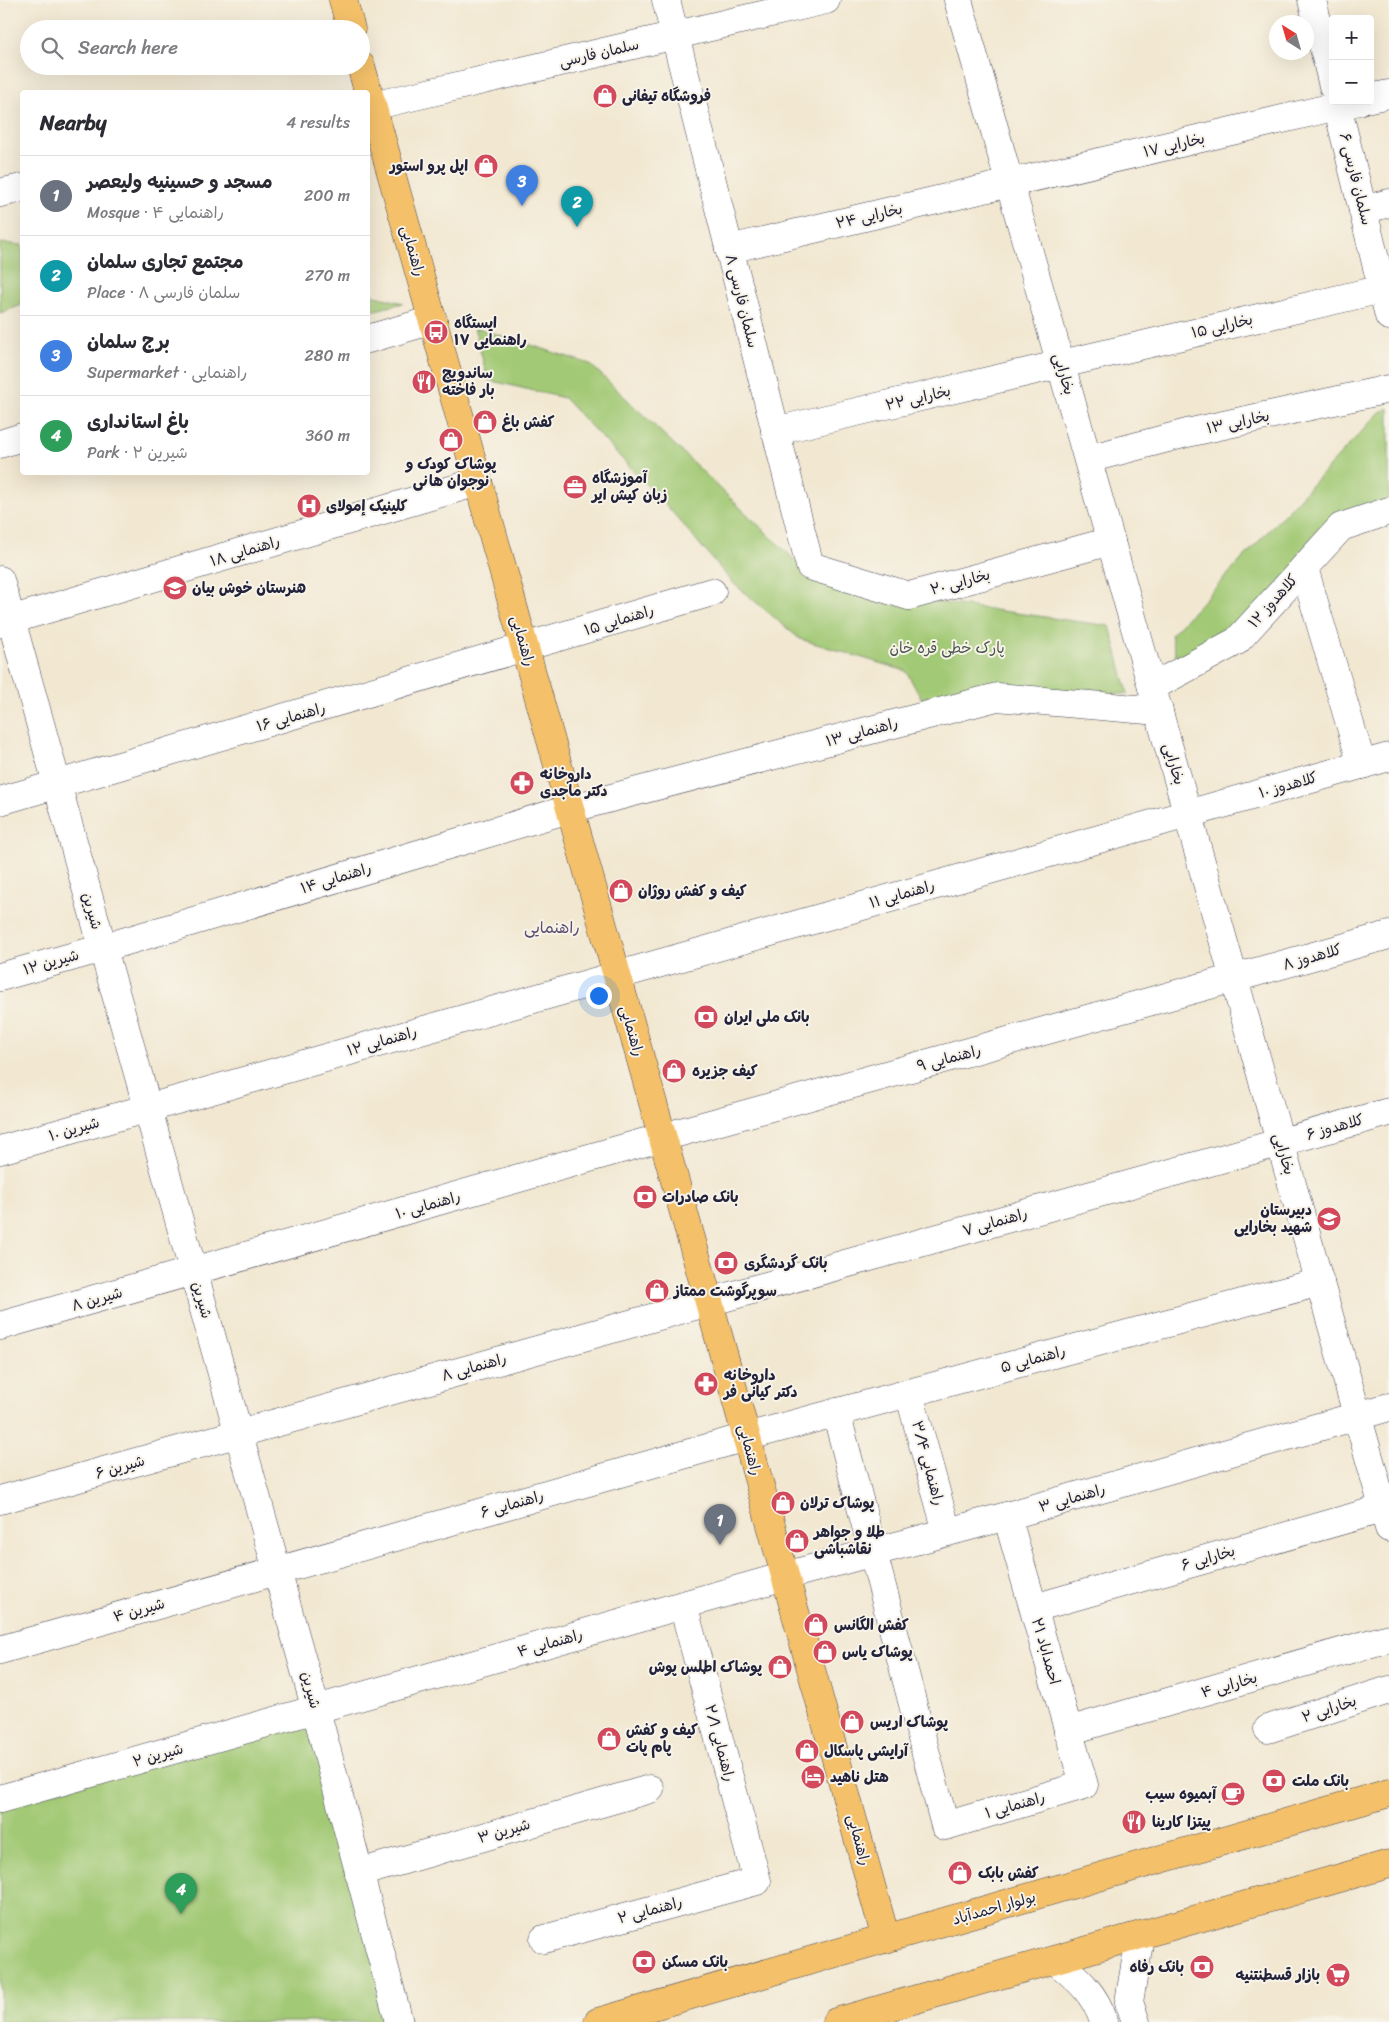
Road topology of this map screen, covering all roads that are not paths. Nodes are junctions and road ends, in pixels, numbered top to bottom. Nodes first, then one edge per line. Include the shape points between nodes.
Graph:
1 (343, 0) edge
2 (666, 0) edge
3 (826, 0) edge
4 (958, 0) edge
5 (1312, 0) edge
6 (349, 20) edge
7 (675, 35) junction
8 (1330, 60) edge
9 (363, 75) edge
10 (366, 90) edge
11 (1389, 94) edge
12 (1374, 97) edge
13 (1329, 102) edge
14 (1342, 105) edge
15 (370, 107) edge
16 (1009, 184) junction
17 (20, 188) edge
18 (0, 193) edge
19 (1389, 203) edge
20 (1363, 210) junction
21 (729, 249) junction
22 (1382, 289) junction
23 (1389, 316) edge
24 (433, 320) junction
25 (370, 338) edge
26 (1061, 364) junction
27 (1389, 389) edge
28 (775, 431) junction
29 (20, 438) edge
30 (0, 444) edge
31 (1088, 459) junction
32 (478, 482) junction
33 (1389, 511) edge
34 (1111, 541) junction
35 (810, 566) joint
36 (1304, 568) junction
37 (0, 580) edge
38 (712, 592) dead end
39 (6, 622) edge
40 (525, 648) junction
41 (1155, 699) junction
42 (1389, 757) edge
43 (1362, 765) junction
44 (57, 785) junction
45 (0, 801) edge
46 (569, 808) junction
47 (1188, 813) junction
48 (1389, 935) edge
49 (103, 948) junction
50 (616, 975) junction
51 (0, 977) edge
52 (1235, 979) junction
53 (148, 1108) junction
54 (1389, 1112) edge
55 (663, 1137) junction
56 (1281, 1142) junction
57 (0, 1150) edge
58 (194, 1272) junction
59 (1320, 1282) junction
60 (709, 1302) junction
61 (0, 1326) edge
62 (909, 1393) junction
63 (1389, 1407) edge
64 (836, 1412) junction
65 (1358, 1415) junction
66 (239, 1433) junction
67 (746, 1437) junction
68 (0, 1500) edge
69 (1387, 1514) edge
70 (1007, 1516) junction
71 (947, 1532) junction
72 (873, 1553) junction
73 (278, 1570) junction
74 (784, 1576) junction
75 (683, 1605) junction
76 (1034, 1608) junction
77 (1389, 1638) edge
78 (0, 1650) edge
79 (1389, 1690) edge
80 (316, 1710) junction
81 (1268, 1729) dead end
82 (1068, 1731) junction
83 (1084, 1785) joint
84 (650, 1789) dead end
85 (1389, 1793) edge
86 (0, 1799) edge
87 (1389, 1864) edge
88 (359, 1872) junction
89 (757, 1881) joint
90 (1140, 1936) junction
91 (544, 1939) dead end
92 (886, 1939) junction
93 (1055, 1960) junction
94 (1133, 2012) edge
95 (1102, 2015) edge
96 (399, 2022) edge
97 (598, 2022) edge
98 (836, 2022) edge

1 - 6 main road
2 - 7 street, سلمان فارسی ۸
3 - 7 street, سلمان فارسی
4 - 16 street, بخارایی
5 - 8 street, سلمان فارسی ۶
7 - 15 street, سلمان فارسی
7 - 21 street, سلمان فارسی ۸
9 - 10 main road, راهنمایی
11 - 12 street
13 - 16 street, بخارایی ۱۷
14 - 20 street, سلمان فارسی ۶
15 - 24 main road, راهنمایی
16 - 21 street, بخارایی ۲۴
16 - 26 street, بخارایی
17 - 18 street
19 - 20 street
20 - 22 street, سلمان فارسی ۶
21 - 28 street, سلمان فارسی ۸
22 - 23 street, سلمان فارسی ۶
22 - 26 street, بخارایی ۱۵
24 - 25 street
24 - 32 main road, راهنمایی
26 - 28 street, بخارایی ۲۲
26 - 31 street, بخارایی
27 - 31 street, بخارایی ۱۳
28 - 35 street, سلمان فارسی ۸
29 - 30 street
31 - 34 street, بخارایی
32 - 39 street, راهنمایی ۱۸
32 - 40 main road, راهنمایی
33 - 36 street, کلاهدوز ۱۲ via 1341,527
34 - 35 street, بخارایی ۲۰ via 909,596
34 - 41 street, بخارایی
36 - 41 street, کلاهدوز ۱۲ via 1237,641
36 - 43 street
37 - 39 street, شیرین
38 - 40 street, راهنمایی ۱۵
39 - 44 street, شیرین
40 - 44 street, راهنمایی ۱۶
40 - 46 main road, راهنمایی
41 - 46 street, راهنمایی ۱۳ via 997,697
41 - 47 street, بخارایی
42 - 43 street, کلاهدوز ۱۰
43 - 47 street, کلاهدوز ۱۰
44 - 45 street, راهنمایی ۱۶
44 - 49 street, شیرین
46 - 49 street, راهنمایی ۱۴
46 - 50 main road, راهنمایی
47 - 50 street, راهنمایی ۱۱
47 - 52 street, بخارایی
48 - 52 street, کلاهدوز ۸
49 - 51 street, شیرین ۱۲
49 - 53 street, شیرین
50 - 53 street, راهنمایی ۱۲
50 - 55 main road, راهنمایی
52 - 55 street, راهنمایی ۹
52 - 56 street, بخارایی
53 - 57 street, شیرین ۱۰
53 - 58 street, شیرین
54 - 56 street, کلاهدوز ۶
55 - 58 street, راهنمایی ۱۰
55 - 60 main road, راهنمایی
56 - 59 street, بخارایی
56 - 60 street, راهنمایی ۷
58 - 61 street, شیرین ۸
58 - 66 street, شیرین
59 - 62 street, راهنمایی ۵
59 - 65 street, بخارایی
60 - 66 street, راهنمایی ۸
60 - 67 main road, راهنمایی
62 - 64 street, راهنمایی ۵
62 - 71 street, راهنمایی ۳/۴
63 - 65 street, راهنمایی ۳
64 - 67 street, راهنمایی ۵
64 - 72 street
65 - 69 street, بخارایی
65 - 70 street, راهنمایی ۳
66 - 68 street, شیرین ۶
66 - 73 street, شیرین
67 - 73 street, راهنمایی ۶
67 - 74 main road, راهنمایی
69 - 76 street, بخارایی ۶
70 - 71 street, راهنمایی ۳
70 - 76 street, احمداباد ۲۱
71 - 72 street, راهنمایی ۳
72 - 74 street, راهنمایی ۳
72 - 83 street, راهنمایی ۱ via 946,1826
73 - 78 street, شیرین ۴
73 - 80 street, شیرین
74 - 75 street, راهنمایی ۴
74 - 92 main road, راهنمایی
75 - 80 street, راهنمایی ۴
75 - 89 street, راهنمایی ۲/۱
76 - 82 street, احمداباد ۲۱
77 - 82 street, بخارایی ۴
79 - 81 street, بخارایی ۲
80 - 86 street, شیرین ۲
80 - 88 street, شیرین
82 - 83 street, احمداباد ۲۱
84 - 88 street, شیرین ۳
85 - 92 main road, بولوار احمدآباد
87 - 90 main road
88 - 96 street, شیرین
89 - 91 street, راهنمایی ۲
90 - 93 main road
90 - 94 street
92 - 97 main road, بولوار احمدآباد
93 - 95 street via 1083,1984
93 - 98 main road
94 - 95 street via 1124,1996 1116,1994 1102,2001

